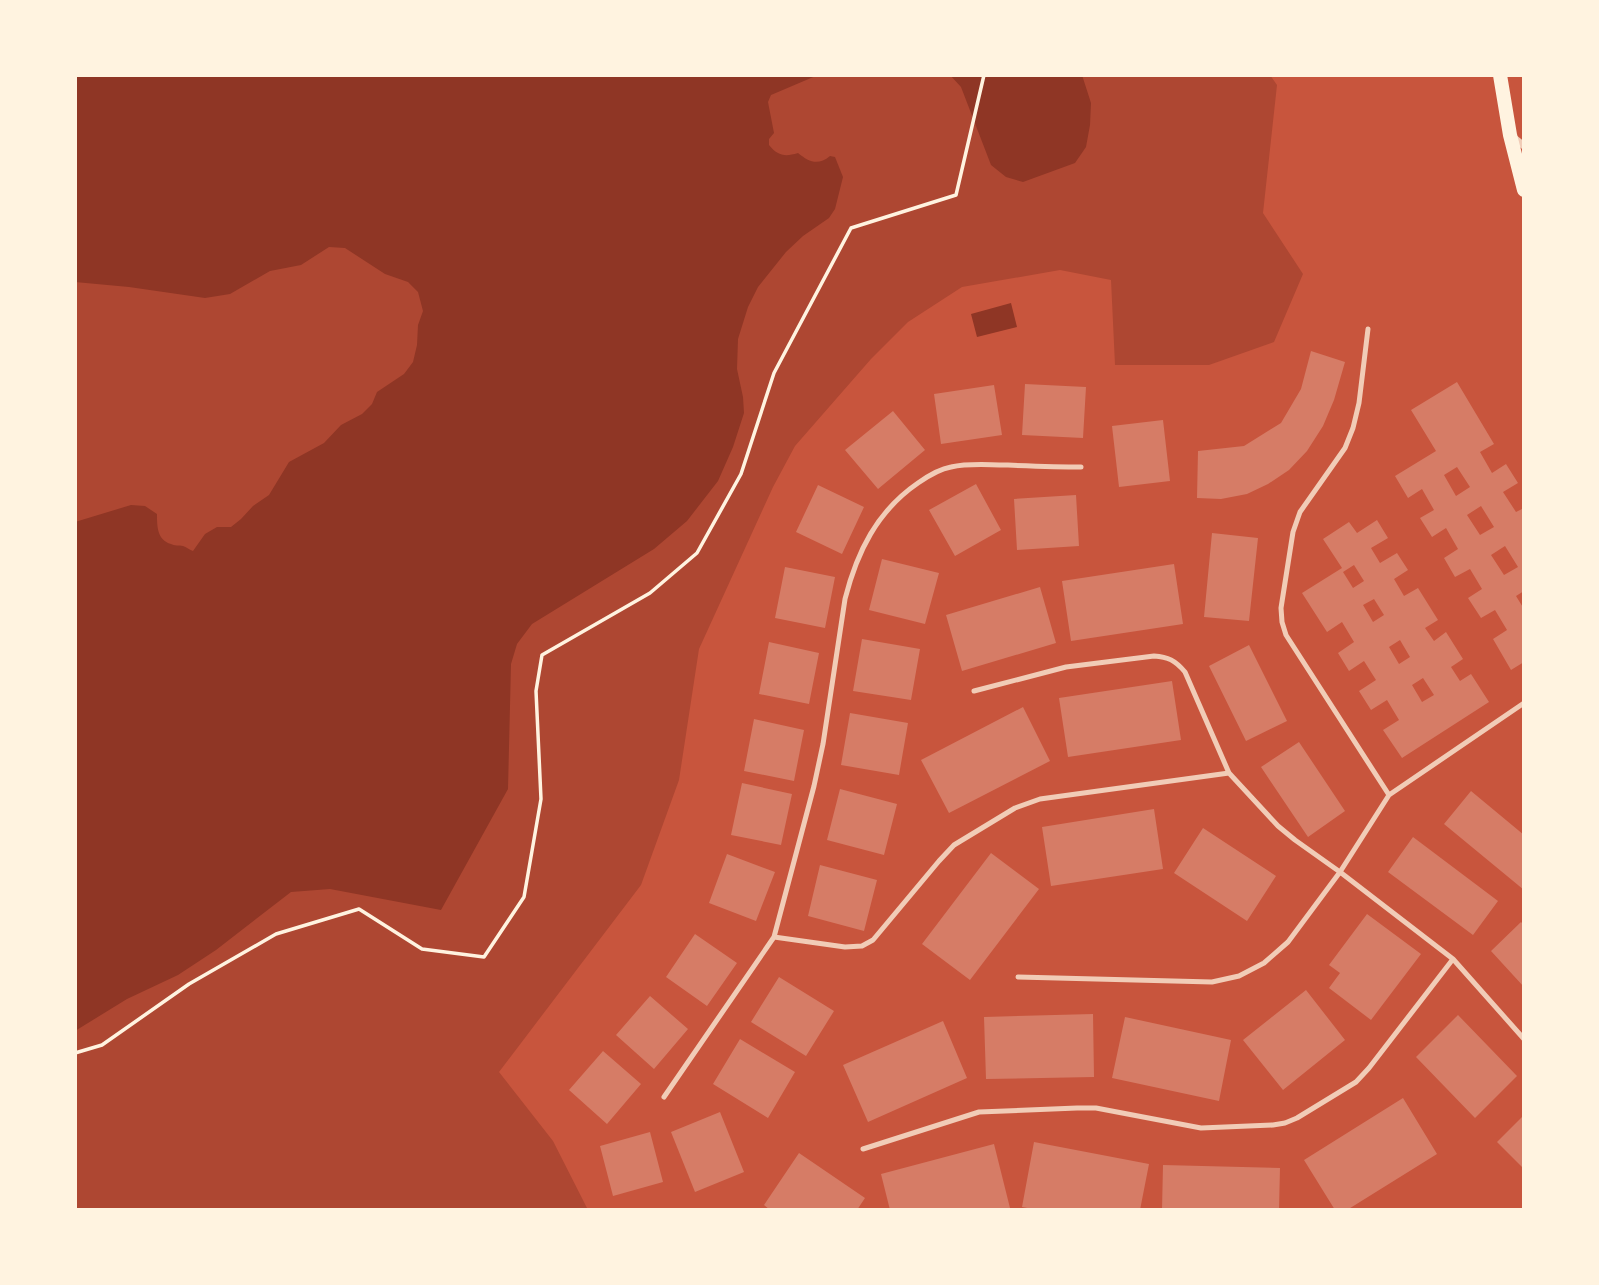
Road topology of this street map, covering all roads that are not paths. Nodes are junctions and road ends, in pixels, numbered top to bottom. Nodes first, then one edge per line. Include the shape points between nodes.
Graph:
1 (1500, 75) edge
2 (1510, 135) junction
3 (1524, 146) edge
4 (1524, 190) edge
5 (1368, 329) dead end
6 (1081, 467) dead end
7 (974, 691) dead end
8 (1524, 704) edge
9 (1229, 773) junction
10 (1389, 795) junction
11 (1340, 872) junction
12 (774, 937) junction
13 (1452, 959) junction
14 (1018, 977) dead end
15 (1524, 1039) edge
16 (664, 1097) dead end
17 (863, 1149) dead end

1 - 2 main road
2 - 3 street
2 - 4 main road
5 - 10 lane via 1353,428 1345,448 1300,512 1281,608 1286,635
6 - 12 lane via 948,467 909,489 880,519 857,561 845,599 823,744
7 - 9 lane via 1066,667 1166,657 1185,672
8 - 10 lane
9 - 11 lane via 1278,826
9 - 12 lane via 1040,799 1015,808 954,845 873,940 862,946
10 - 11 lane
11 - 13 lane
11 - 14 lane via 1289,942 1239,976 1212,982
12 - 16 lane
13 - 15 lane
13 - 17 lane via 1356,1082 1285,1123 1201,1128 1096,1108 979,1112

